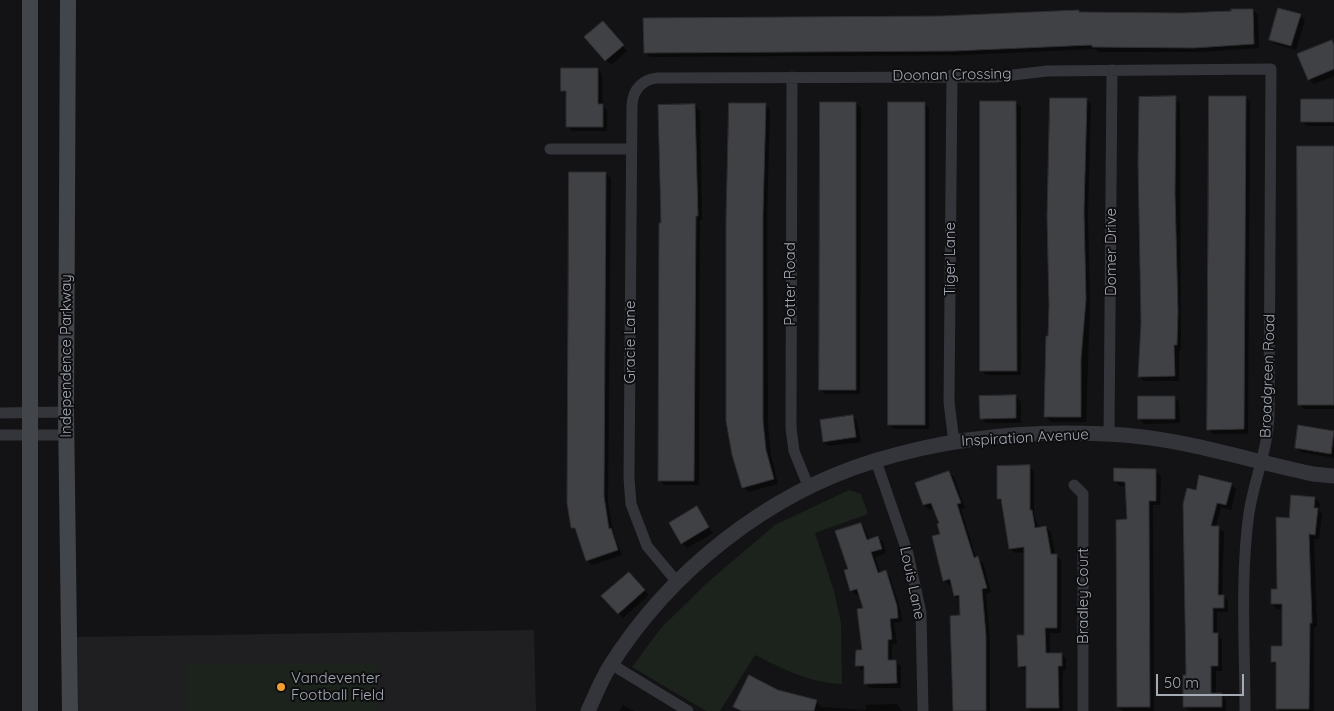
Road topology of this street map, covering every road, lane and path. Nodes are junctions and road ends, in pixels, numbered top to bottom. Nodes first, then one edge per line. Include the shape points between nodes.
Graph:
1 (30, 0) edge
2 (68, 0) edge
3 (1271, 69) joint
4 (1112, 70) junction
5 (952, 76) junction
6 (792, 77) junction
7 (636, 90) joint
8 (550, 149) dead end
9 (631, 149) junction
10 (30, 412) junction
11 (66, 412) junction
12 (0, 413) edge
13 (0, 435) edge
14 (30, 435) junction
15 (66, 435) junction
16 (1109, 435) junction
17 (954, 442) junction
18 (876, 461) junction
19 (1261, 463) junction
20 (1334, 476) edge
21 (1074, 485) dead end
22 (809, 488) junction
23 (677, 582) junction
24 (611, 664) junction
25 (30, 711) edge
26 (70, 711) edge
27 (588, 711) edge
28 (688, 711) edge
29 (923, 711) edge
30 (1084, 711) edge
31 (1245, 711) edge

1 - 10 main road
2 - 11 main road, Independence Parkway
3 - 4 street, Doonan Crossing
3 - 19 street, Broadgreen Road via 1269,416
4 - 5 street, Doonan Crossing via 1040,71 996,77
4 - 16 street, Domer Drive
5 - 6 street, Doonan Crossing
5 - 17 street, Tiger Lane via 950,402
6 - 7 street, Doonan Crossing via 658,78 648,80
6 - 22 street, Potter Road via 790,428 794,452
7 - 9 street, Gracie Lane via 632,105
8 - 9 street
9 - 23 street, Gracie Lane via 631,504 647,546
10 - 11 street
10 - 12 street
10 - 14 main road
11 - 15 main road, Independence Parkway
13 - 14 street
14 - 15 street
14 - 25 main road
15 - 26 main road, Independence Parkway
16 - 17 street, Inspiration Avenue via 1021,435
16 - 19 street, Inspiration Avenue via 1183,445
17 - 18 street, Inspiration Avenue
18 - 22 street, Inspiration Avenue
18 - 29 street, Louis Lane via 908,554 922,613
19 - 20 street, Inspiration Avenue
19 - 31 street, Broadgreen Road via 1249,512
21 - 30 street, Bradley Court via 1083,494
22 - 23 street, Inspiration Avenue via 737,531
23 - 24 street, Inspiration Avenue via 644,619
24 - 27 street, Inspiration Avenue
24 - 28 street

